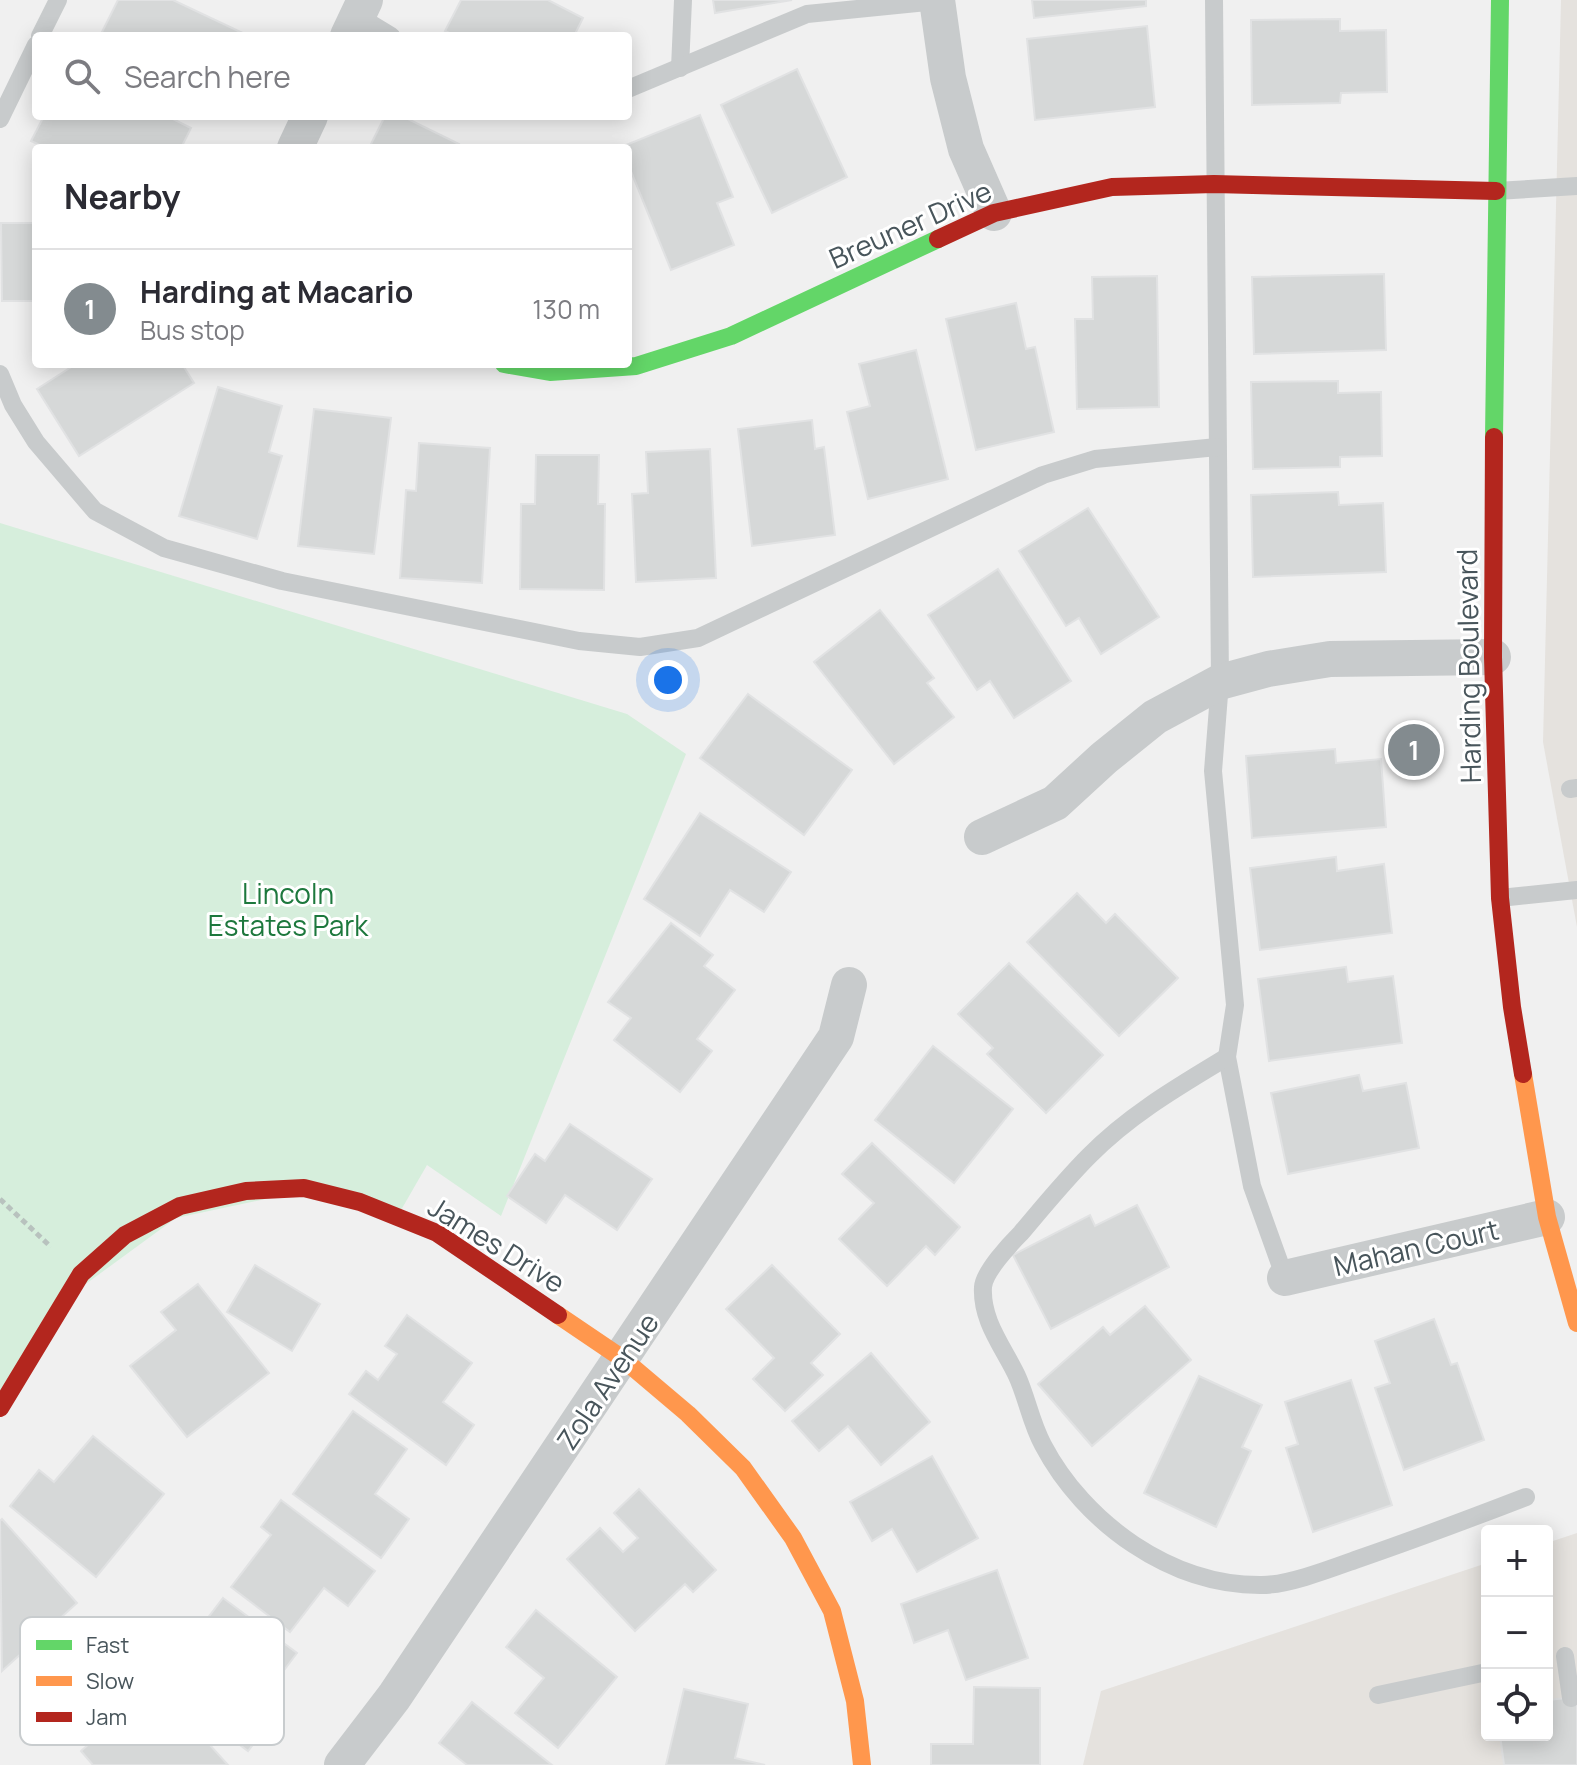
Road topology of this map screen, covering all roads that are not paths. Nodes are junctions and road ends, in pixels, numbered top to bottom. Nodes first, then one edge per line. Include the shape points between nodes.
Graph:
1 (58, 0) edge
2 (683, 0) edge
3 (1214, 0) edge
4 (1500, 0) edge
5 (937, 1) edge
6 (357, 17) edge
7 (42, 32) edge
8 (384, 32) edge
9 (32, 53) edge
10 (680, 68) junction
11 (632, 87) edge
12 (0, 119) edge
13 (308, 120) edge
14 (297, 144) edge
15 (1214, 184) junction
16 (1577, 186) edge
17 (1496, 191) junction
18 (994, 213) junction
19 (632, 366) edge
20 (527, 368) edge
21 (607, 368) edge
22 (0, 374) edge
23 (1217, 447) junction
24 (1493, 657) junction
25 (1220, 682) junction
26 (982, 837) dead end
27 (1577, 890) edge
28 (1500, 898) junction
29 (849, 985) dead end
30 (1227, 1057) junction
31 (1547, 1217) junction
32 (1285, 1278) joint
33 (1577, 1323) edge
34 (623, 1359) junction
35 (0, 1408) edge
36 (1526, 1497) dead end
37 (1563, 1657) edge
38 (1481, 1673) edge
39 (1378, 1695) dead end
40 (1571, 1698) dead end
41 (342, 1765) edge
42 (862, 1765) edge

1 - 7 lane
2 - 10 lane
3 - 15 lane
4 - 17 street, Harding Boulevard
5 - 10 lane via 807,14
5 - 18 street via 948,78 966,149
6 - 8 lane
9 - 12 lane
10 - 11 lane
13 - 14 street
15 - 17 street, Breuner Drive
15 - 18 street, Breuner Drive via 1112,187
15 - 23 lane
16 - 17 lane
17 - 24 street, Harding Boulevard
18 - 19 street, Breuner Drive via 731,336
20 - 21 street, Breuner Drive
22 - 23 lane via 36,442 95,511 164,548 282,581 579,641 640,647 698,638 1043,475 1095,459
23 - 25 lane
24 - 25 street via 1330,659
24 - 28 street, Harding Boulevard
25 - 26 street via 1155,717 1055,803
25 - 30 lane via 1213,771 1235,1005
27 - 28 lane
28 - 31 street, Harding Boulevard via 1512,1007
29 - 34 street, Zola Avenue via 836,1037
30 - 32 lane via 1252,1186
30 - 36 lane via 1159,1098 1091,1154 1003,1253 983,1285 989,1325 1017,1377 1042,1443 1066,1482 1129,1543 1174,1566 1224,1582 1264,1585 1324,1572
31 - 32 street, Mahan Court
31 - 33 street, Harding Boulevard
34 - 35 street, James Drive via 437,1233 360,1202 304,1188 246,1191 180,1206 125,1235 81,1274
34 - 41 street, Zola Avenue via 403,1684
34 - 42 street, James Drive via 743,1468 793,1538 832,1611 855,1701
37 - 40 lane
38 - 39 lane

